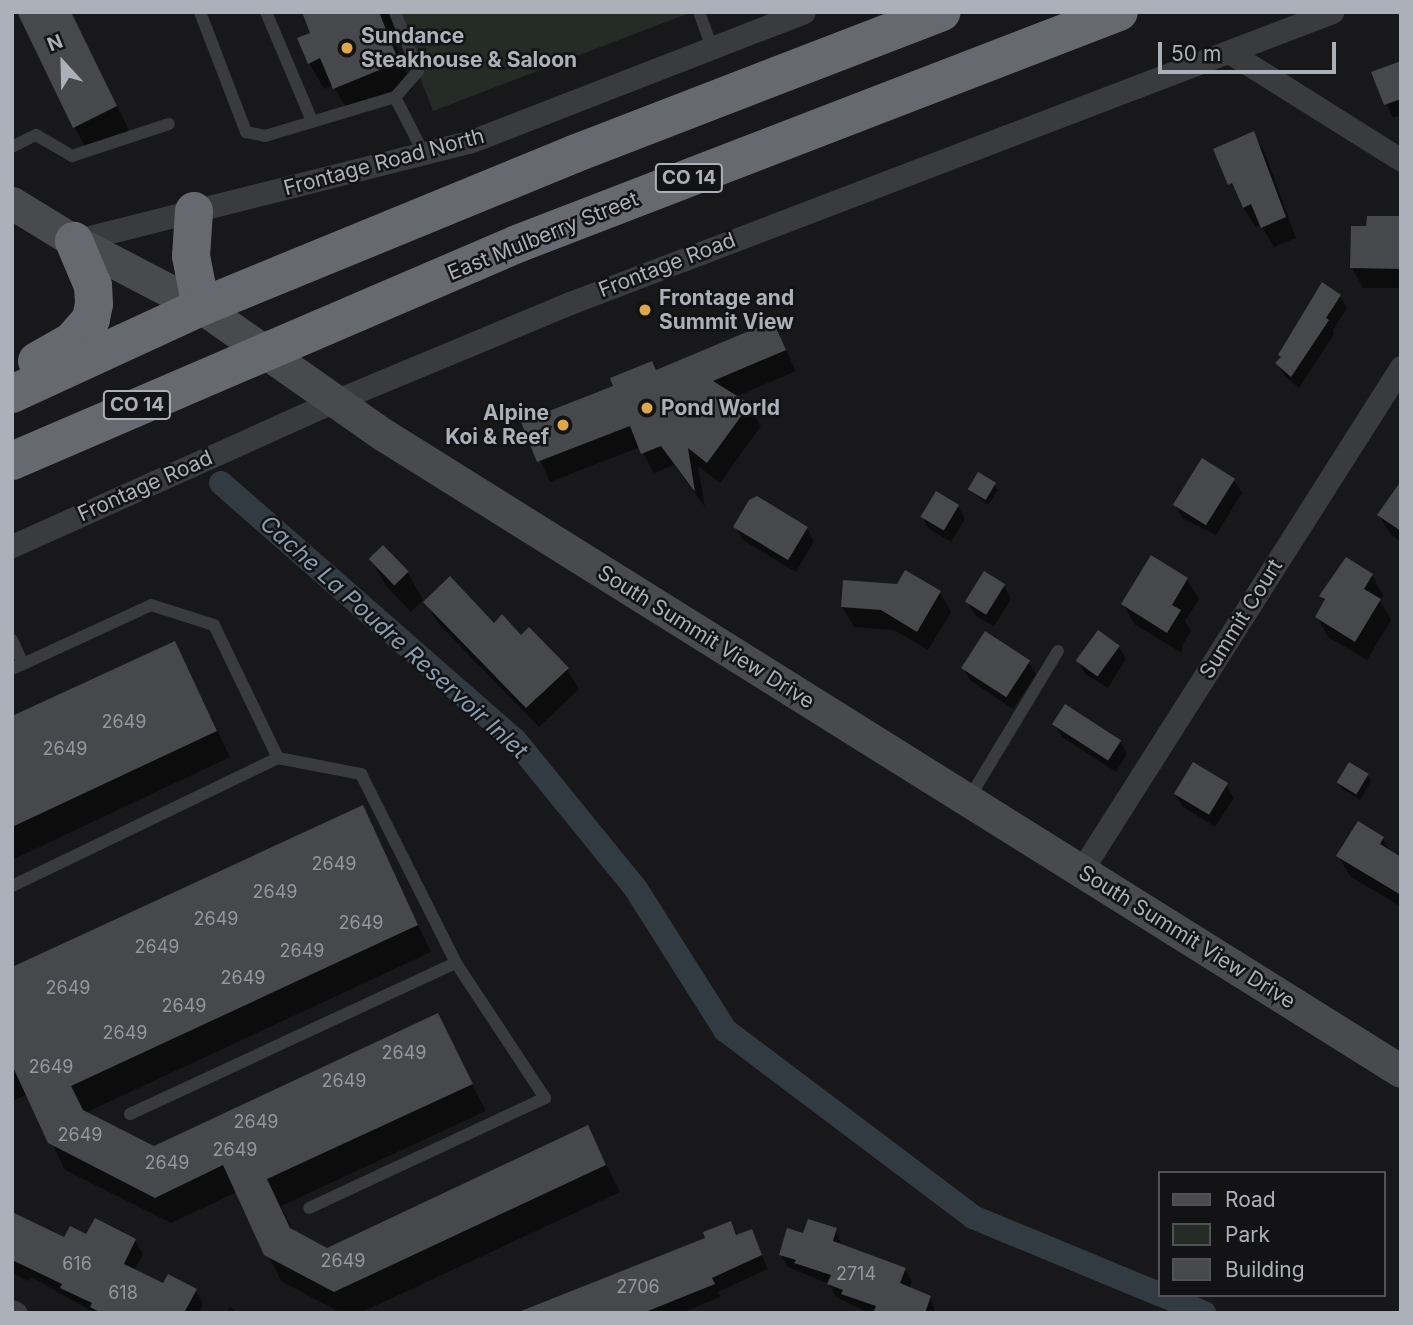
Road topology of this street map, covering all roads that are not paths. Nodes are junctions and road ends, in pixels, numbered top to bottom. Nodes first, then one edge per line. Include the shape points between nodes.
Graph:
1 (200, 12) edge
2 (266, 12) edge
3 (395, 12) edge
4 (699, 12) edge
5 (804, 12) edge
6 (942, 12) edge
7 (1119, 12) edge
8 (1332, 12) edge
9 (712, 48) junction
10 (1228, 52) junction
11 (395, 97) junction
12 (312, 121) junction
13 (169, 124) dead end
14 (12, 147) edge
15 (424, 153) junction
16 (1401, 160) edge
17 (12, 203) edge
18 (194, 211) junction
19 (74, 241) junction
20 (201, 307) junction
21 (262, 351) junction
22 (1401, 367) edge
23 (12, 373) edge
24 (12, 394) edge
25 (337, 400) junction
26 (12, 461) edge
27 (12, 545) edge
28 (12, 640) edge
29 (1058, 651) dead end
30 (18, 666) edge
31 (278, 758) junction
32 (967, 800) junction
33 (1082, 871) junction
34 (12, 886) edge
35 (456, 962) junction
36 (1401, 1071) edge
37 (130, 1114) dead end
38 (309, 1208) dead end

1 - 12 lane via 246,132 264,136
2 - 12 lane
3 - 11 lane via 418,71
4 - 9 lane
5 - 9 street, Frontage Road North
6 - 20 highway via 574,154
7 - 21 highway, East Mulberry Street / CO 14 via 517,244
8 - 10 street, Frontage Road
9 - 15 street, Frontage Road North via 469,142
10 - 16 street
10 - 25 street, Frontage Road via 570,303
11 - 12 lane
11 - 15 lane
13 - 14 lane via 72,156 36,135
15 - 18 street, Frontage Road North
17 - 19 street, South Summit View Drive
18 - 19 street, Frontage Road North
18 - 20 highway via 191,256
19 - 20 street, South Summit View Drive
19 - 23 highway via 93,286 91,319 72,341
20 - 21 street, South Summit View Drive
20 - 24 highway
21 - 25 street, South Summit View Drive
21 - 26 highway, East Mulberry Street / CO 14
22 - 33 street, Summit Court
25 - 27 street, Frontage Road
25 - 32 street, South Summit View Drive via 395,442
28 - 30 lane
29 - 32 lane
30 - 31 lane via 151,605 214,625
31 - 34 lane
31 - 35 lane via 361,774
32 - 33 street, South Summit View Drive
33 - 36 street, South Summit View Drive
35 - 37 lane
35 - 38 lane via 545,1098

